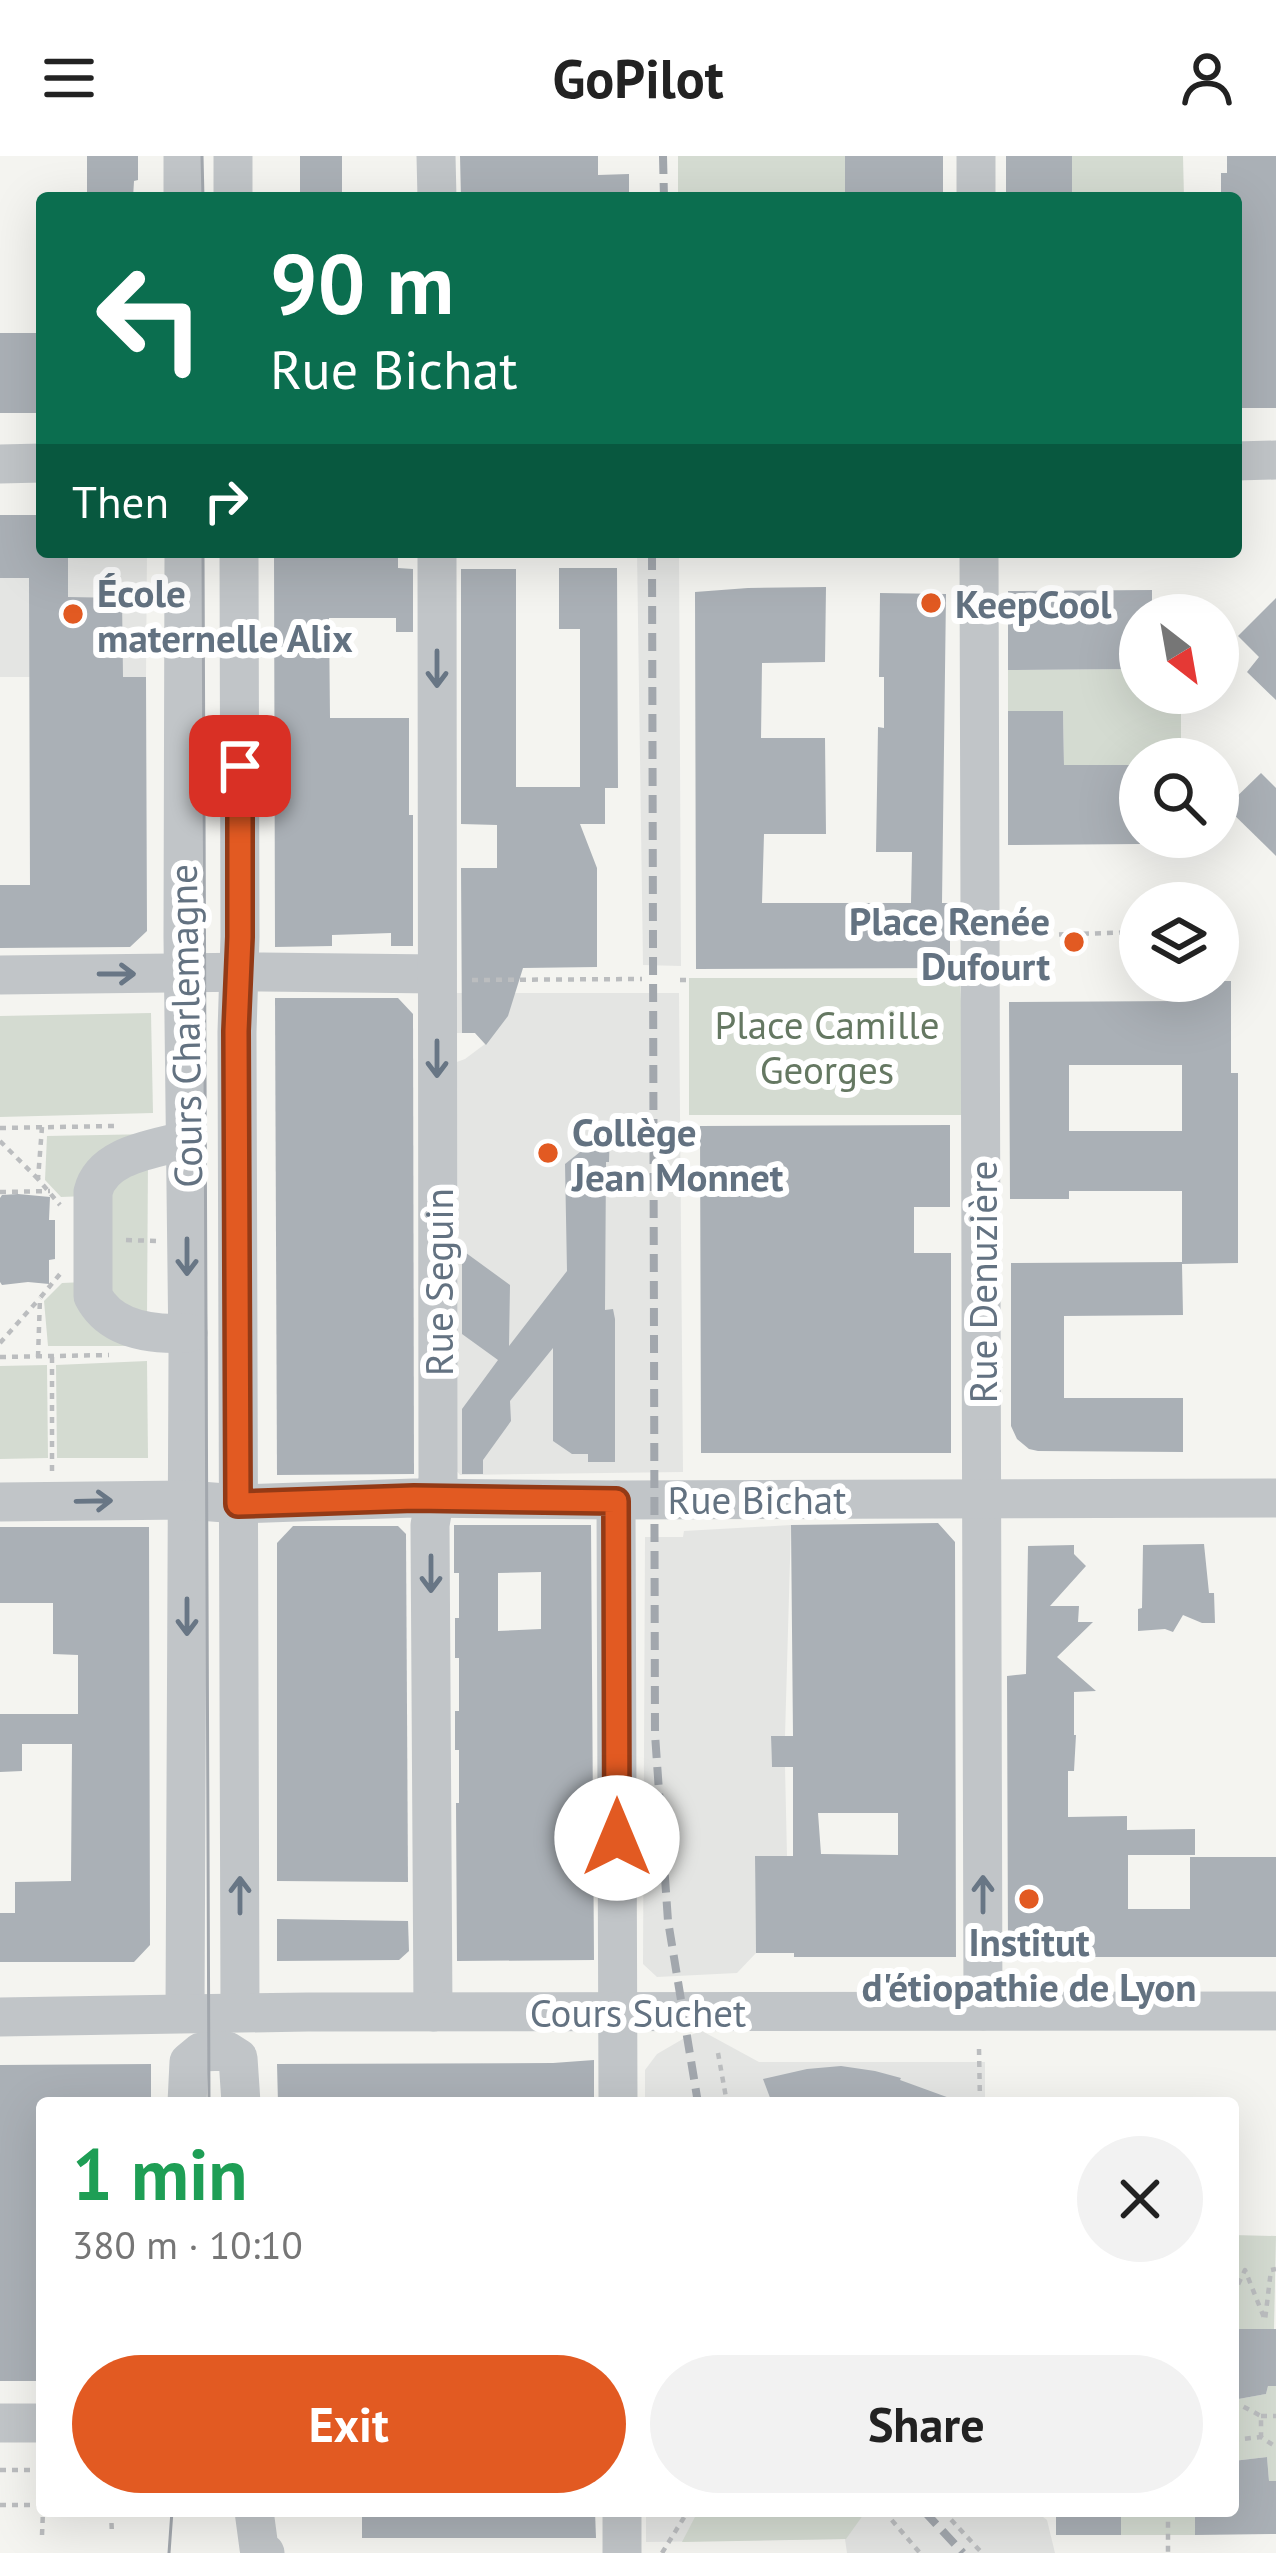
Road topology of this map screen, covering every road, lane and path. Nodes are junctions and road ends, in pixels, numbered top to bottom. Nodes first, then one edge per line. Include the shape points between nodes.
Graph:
1 (183, 156) edge
2 (233, 156) edge
3 (436, 156) edge
4 (976, 156) edge
5 (183, 192) edge
6 (233, 192) edge
7 (437, 192) edge
8 (976, 192) edge
9 (1276, 460) edge
10 (1242, 461) edge
11 (0, 464) edge
12 (36, 464) edge
13 (184, 558) edge
14 (239, 558) edge
15 (436, 558) edge
16 (979, 558) edge
17 (1119, 933) edge
18 (982, 936) junction
19 (239, 972) junction
20 (184, 973) junction
21 (0, 975) edge
22 (437, 977) junction
23 (642, 980) dead end
24 (134, 1125) dead end
25 (42, 1127) junction
26 (0, 1128) edge
27 (187, 1140) junction
28 (0, 1141) edge
29 (38, 1180) junction
30 (50, 1191) junction
31 (0, 1192) edge
32 (68, 1219) dead end
33 (67, 1260) dead end
34 (40, 1298) junction
35 (188, 1333) junction
36 (0, 1343) edge
37 (115, 1355) dead end
38 (52, 1356) junction
39 (0, 1357) edge
40 (38, 1357) junction
41 (52, 1472) dead end
42 (435, 1498) junction
43 (1276, 1498) edge
44 (982, 1499) junction
45 (188, 1500) junction
46 (616, 1501) junction
47 (0, 1502) edge
48 (238, 1504) junction
49 (1276, 2011) edge
50 (185, 2012) junction
51 (240, 2012) junction
52 (433, 2012) junction
53 (618, 2013) junction
54 (0, 2017) edge
55 (981, 2030) junction
56 (718, 2053) dead end
57 (187, 2097) edge
58 (241, 2097) edge
59 (618, 2097) edge
60 (726, 2097) edge
61 (980, 2097) edge
62 (1239, 2269) edge
63 (1276, 2269) edge
64 (1245, 2270) junction
65 (1239, 2282) edge
66 (1239, 2404) edge
67 (1261, 2416) junction
68 (1276, 2416) edge
69 (0, 2423) edge
70 (36, 2423) edge
71 (1262, 2437) junction
72 (1239, 2439) edge
73 (1276, 2447) edge
74 (0, 2470) edge
75 (36, 2470) edge
76 (0, 2505) edge
77 (36, 2508) edge
78 (43, 2517) edge
79 (111, 2517) edge
80 (622, 2517) edge
81 (684, 2517) edge
82 (889, 2517) edge
83 (949, 2517) edge
84 (1167, 2517) edge
85 (42, 2535) dead end
86 (112, 2535) dead end
87 (622, 2553) edge
88 (662, 2553) edge
89 (920, 2553) edge
90 (982, 2553) edge
91 (1168, 2553) edge

1 - 5 street
2 - 6 street
3 - 7 street
4 - 8 street
9 - 10 street
11 - 12 street
13 - 20 street, Cours Charlemagne
14 - 19 street, Cours Charlemagne
15 -> 22 street, Rue Seguin
16 - 18 street, Rue Denuzière
17 - 18 path
18 - 44 street, Rue Denuzière
19 - 20 street
19 - 22 street
19 - 48 street, Cours Charlemagne
21 -> 20 street
20 - 27 street, Cours Charlemagne
22 - 23 path
22 -> 42 street, Rue Seguin
24 - 25 path
25 - 26 path
25 - 29 path
27 -> 35 street, Cours Charlemagne
27 - 35 street via 143,1150 96,1178 93,1296 99,1309 142,1334
28 - 29 path
29 - 30 path
30 - 31 path
30 - 32 path
33 - 34 path
34 - 36 path
34 - 40 path
35 - 45 street, Cours Charlemagne
37 - 38 path
38 - 40 path
38 - 41 path
39 - 40 path
42 - 46 street, Rue Bichat
42 - 48 street, Rue Bichat
42 -> 52 street, Rue Seguin
43 - 44 street, Rue Bichat
44 - 46 street, Rue Bichat
55 -> 44 street, Rue Denuzière
47 -> 45 street
45 - 48 street
45 -> 50 street, Cours Charlemagne
46 - 53 street
51 -> 48 street, Cours Charlemagne
49 - 55 street, Cours Suchet
50 - 51 street, Cours Suchet
50 - 54 street, Cours Suchet
51 - 52 street, Cours Suchet
52 - 53 street, Cours Suchet
53 - 55 street, Cours Suchet
53 - 59 street
55 - 61 path
56 - 60 path
57 - 58 street via 189,2062 201,2051 226,2051 238,2058
62 - 64 path
63 - 64 path via 1265,2320
64 - 65 path
66 - 67 path
67 - 68 path
67 - 71 path
69 - 70 street
71 - 72 path
71 - 73 path
74 - 75 path
76 - 77 path
78 - 85 path
79 - 86 path
80 - 87 street
81 - 88 path
82 - 89 path
83 - 90 path
84 - 91 path

